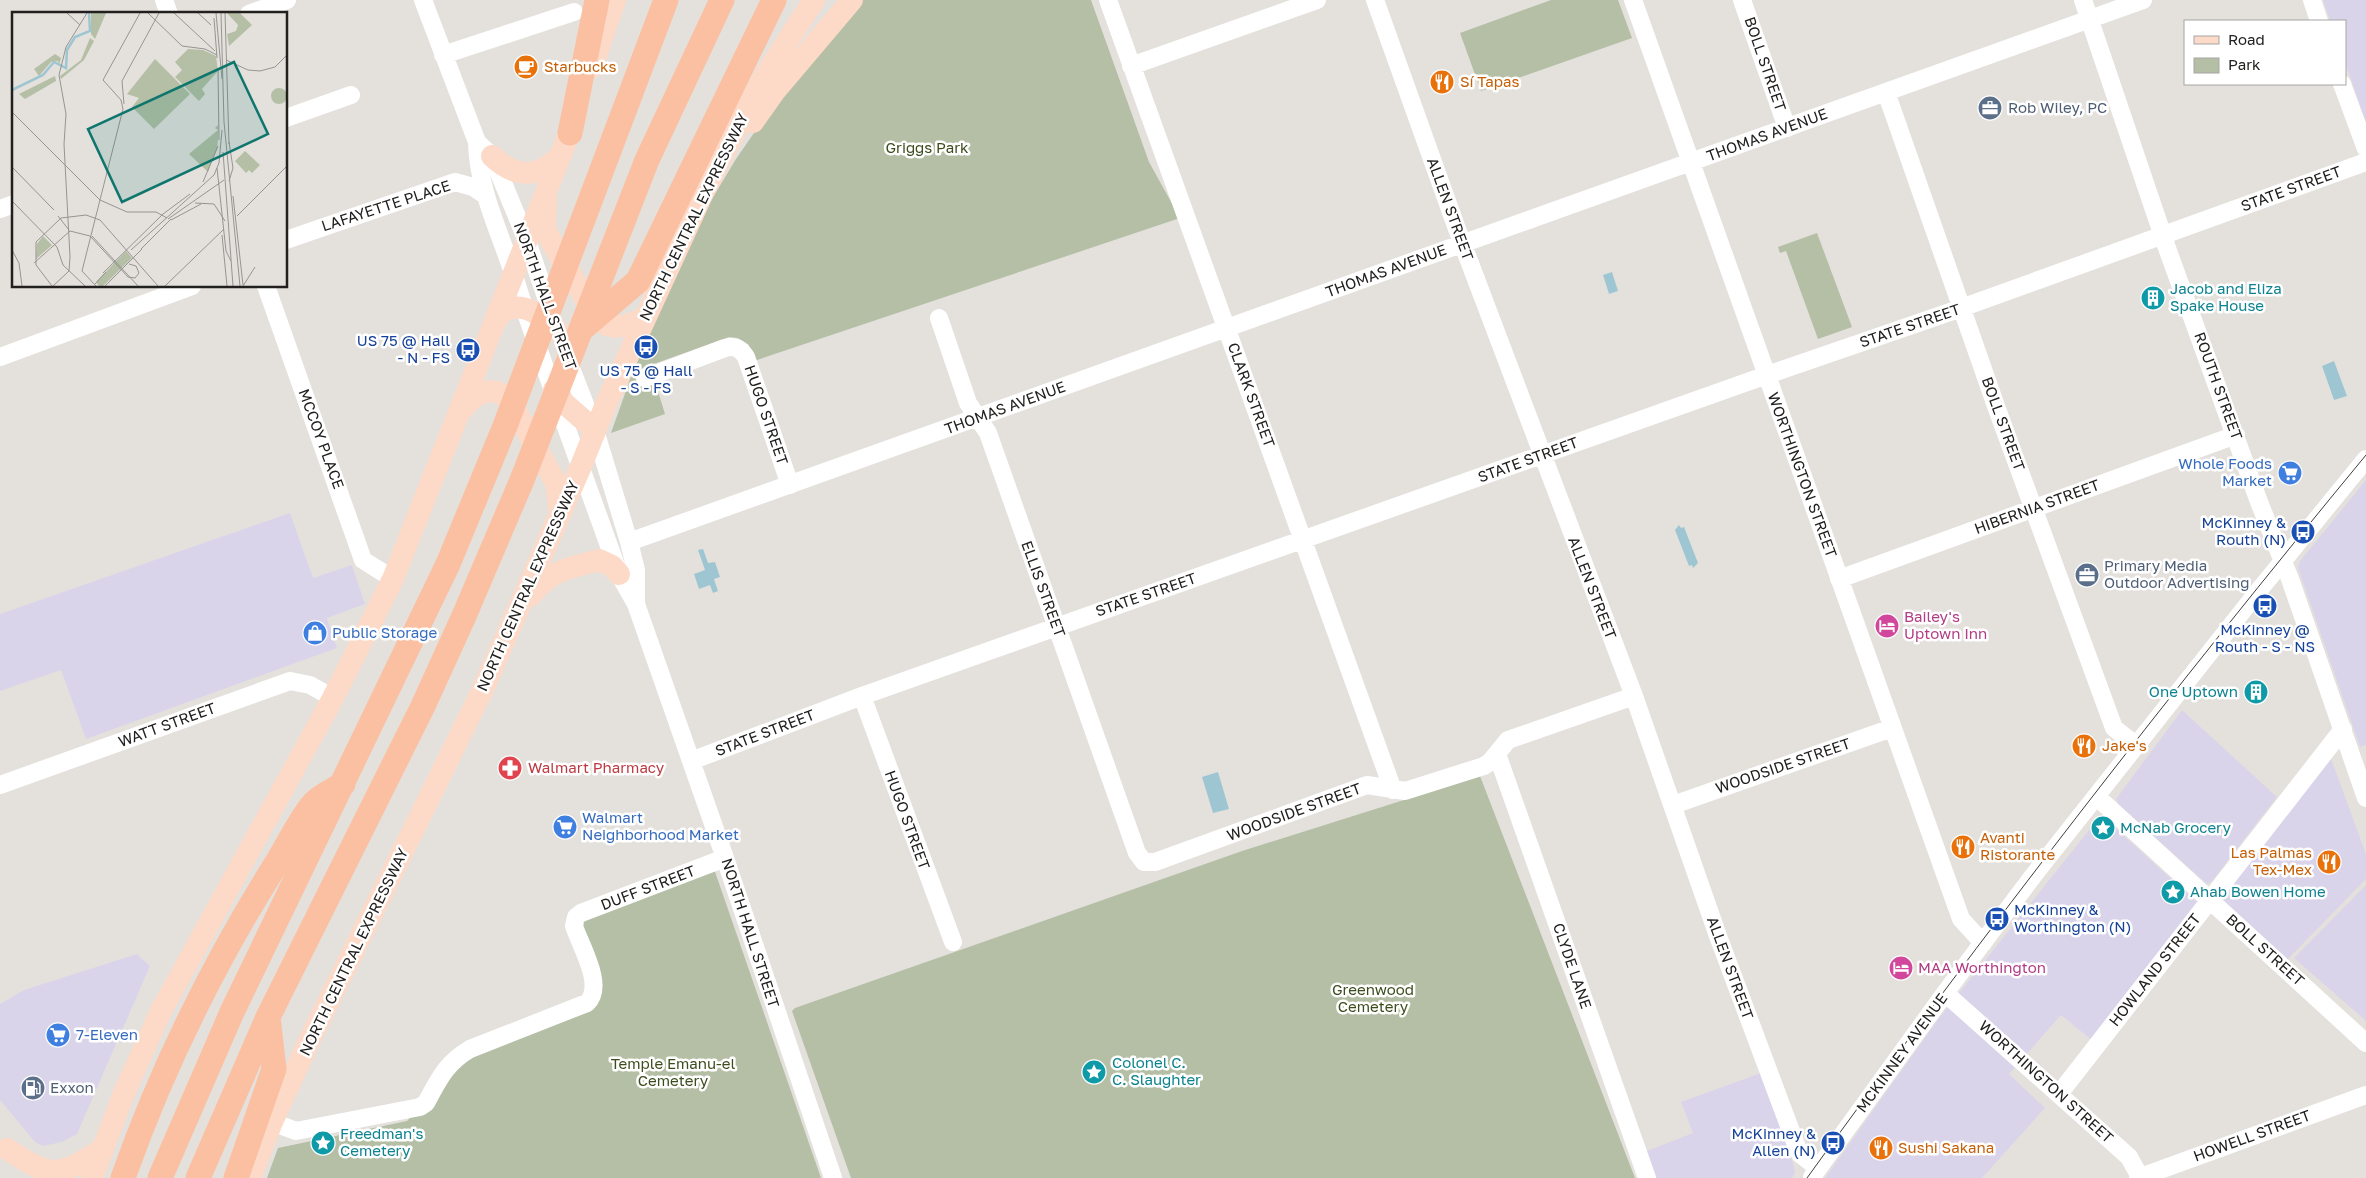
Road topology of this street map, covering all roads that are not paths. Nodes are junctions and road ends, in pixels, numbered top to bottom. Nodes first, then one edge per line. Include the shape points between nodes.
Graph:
1 (164, 0) edge
2 (287, 0) edge
3 (423, 0) edge
4 (597, 0) edge
5 (615, 0) edge
6 (666, 0) edge
7 (672, 0) edge
8 (774, 0) edge
9 (814, 0) edge
10 (852, 0) edge
11 (1108, 0) edge
12 (1318, 0) edge
13 (1375, 0) edge
14 (1632, 0) edge
15 (1742, 0) edge
16 (2083, 0) edge
17 (2143, 0) edge
18 (2312, 0) edge
19 (722, 1) edge
20 (168, 12) edge
21 (254, 12) edge
22 (574, 12) dead end
23 (2090, 19) junction
24 (2319, 20) edge
25 (443, 55) junction
26 (1132, 66) junction
27 (2342, 85) edge
28 (1886, 92) junction
29 (351, 95) dead end
30 (630, 98) junction
31 (288, 117) edge
32 (1787, 128) junction
33 (566, 142) junction
34 (2366, 148) edge
35 (482, 154) junction
36 (1690, 162) junction
37 (2366, 162) edge
38 (454, 182) junction
39 (546, 193) junction
40 (485, 195) junction
41 (702, 195) junction
42 (12, 205) edge
43 (0, 209) edge
44 (2163, 236) junction
45 (288, 239) edge
46 (527, 241) junction
47 (1462, 244) junction
48 (513, 275) junction
49 (187, 288) edge
50 (267, 288) edge
51 (518, 304) junction
52 (1962, 308) junction
53 (939, 318) dead end
54 (635, 322) junction
55 (494, 323) junction
56 (1226, 328) junction
57 (570, 330) junction
58 (0, 356) edge
59 (1767, 375) junction
60 (645, 378) dead end
61 (554, 390) joint
62 (463, 408) junction
63 (979, 417) junction
64 (583, 422) junction
65 (2236, 435) junction
66 (1542, 455) junction
67 (2366, 459) edge
68 (581, 466) junction
69 (790, 485) junction
70 (2034, 508) junction
71 (560, 514) junction
72 (1304, 540) junction
73 (629, 542) junction
74 (2283, 560) junction
75 (619, 574) junction
76 (393, 579) junction
77 (1839, 579) junction
78 (636, 604) junction
79 (520, 608) junction
80 (1056, 627) junction
81 (862, 696) junction
82 (1634, 696) junction
83 (334, 698) junction
84 (1892, 728) junction
85 (2343, 729) junction
86 (2137, 746) junction
87 (1497, 754) junction
88 (691, 761) junction
89 (343, 784) junction
90 (0, 785) edge
91 (1392, 790) junction
92 (2097, 797) junction
93 (2366, 798) edge
94 (1673, 805) junction
95 (725, 858) junction
96 (1144, 862) joint
97 (2210, 900) junction
98 (953, 942) dead end
99 (1983, 943) junction
100 (1945, 993) junction
101 (268, 1017) junction
102 (2366, 1042) edge
103 (2059, 1094) junction
104 (2366, 1095) edge
105 (272, 1122) junction
106 (4, 1145) edge
107 (102, 1149) junction
108 (1815, 1173) edge
109 (31, 1178) edge
110 (92, 1178) edge
111 (122, 1178) edge
112 (160, 1178) edge
113 (198, 1178) edge
114 (236, 1178) edge
115 (250, 1178) edge
116 (833, 1178) edge
117 (1647, 1178) edge
118 (2139, 1178) edge

1 - 20 street
2 - 21 street
3 - 25 street, NORTH HALL STREET
4 - 33 highway
5 - 33 main road
6 - 30 highway
7 - 30 highway
8 - 57 highway via 638,281
9 - 41 main road, NORTH CENTRAL EXPRESSWAY via 761,82
10 - 41 main road via 775,91
11 - 26 street, CLARK STREET
12 - 26 street
13 - 47 street, ALLEN STREET
14 - 36 street, WORTHINGTON STREET
15 - 32 street, BOLL STREET
16 - 23 street, ROUTH STREET
17 - 23 street, THOMAS AVENUE
18 - 24 street
19 - 57 highway
22 - 25 street
23 - 28 street, THOMAS AVENUE
23 - 44 street, ROUTH STREET
25 - 35 street, NORTH HALL STREET
26 - 56 street, CLARK STREET
27 - 34 street
28 - 32 street, THOMAS AVENUE
28 - 52 street, BOLL STREET
29 - 31 street
30 - 89 highway via 473,505
32 - 36 street, THOMAS AVENUE
33 - 35 main road via 553,163 527,173 514,172
33 - 39 main road
35 - 38 street
35 - 40 street, NORTH HALL STREET
35 - 46 street, NORTH HALL STREET
36 - 47 street, THOMAS AVENUE
36 - 59 street, WORTHINGTON STREET
37 - 44 street, STATE STREET
38 - 40 street, LAFAYETTE PLACE
38 - 45 street, LAFAYETTE PLACE
39 - 46 main road
39 - 54 main road via 547,234 597,319 605,326 616,328
40 - 48 street, NORTH HALL STREET
41 - 54 main road, NORTH CENTRAL EXPRESSWAY
42 - 43 street
44 - 52 street, STATE STREET
44 - 65 street, ROUTH STREET
46 - 48 main road
46 - 57 street, NORTH HALL STREET via 535,266
47 - 56 street, THOMAS AVENUE
47 - 66 street, ALLEN STREET
48 - 51 street, NORTH HALL STREET
48 - 55 main road
49 - 58 street
50 - 76 street, MCCOY PLACE via 363,560
51 - 55 main road via 504,310
51 - 57 main road
51 - 61 street, NORTH HALL STREET
52 - 59 street, STATE STREET
52 - 70 street, BOLL STREET
53 - 63 street, ELLIS STREET via 968,403
54 - 64 main road, NORTH CENTRAL EXPRESSWAY
55 - 62 main road
56 - 63 street, THOMAS AVENUE
56 - 72 street, CLARK STREET
57 - 64 street, NORTH HALL STREET
57 - 101 highway via 511,507 456,634
59 - 66 street, STATE STREET
59 - 77 street, WORTHINGTON STREET
60 - 69 street, HUGO STREET via 725,348 737,348 746,358
61 - 64 main road
62 - 71 main road via 481,393 489,391 504,394 509,399 558,489
62 - 76 main road
63 - 69 street, THOMAS AVENUE
63 - 80 street, ELLIS STREET via 988,433
64 - 68 main road, NORTH CENTRAL EXPRESSWAY
64 - 73 street, NORTH HALL STREET
65 - 70 street, HIBERNIA STREET
65 - 74 street, ROUTH STREET
66 - 72 street, STATE STREET
66 - 82 street, ALLEN STREET
67 - 74 street, MCKINNEY AVENUE
68 - 71 main road, NORTH CENTRAL EXPRESSWAY
68 - 75 street, NORTH HALL STREET
69 - 73 street, THOMAS AVENUE
70 - 77 street, HIBERNIA STREET
70 - 86 street, BOLL STREET via 2114,728
71 - 79 main road, NORTH CENTRAL EXPRESSWAY
72 - 80 street, STATE STREET
72 - 91 street, CLARK STREET
73 - 78 street, NORTH HALL STREET via 636,570
74 - 85 street, ROUTH STREET
74 - 86 street, MCKINNEY AVENUE
75 - 78 street, NORTH HALL STREET
75 - 79 main road via 612,566 599,560 554,573 544,579
76 - 83 main road
77 - 84 street, WORTHINGTON STREET
78 - 88 street, NORTH HALL STREET
79 - 105 main road, NORTH CENTRAL EXPRESSWAY
80 - 81 street, STATE STREET
80 - 96 street, ELLIS STREET via 1137,853
81 - 88 street, STATE STREET
81 - 98 street, HUGO STREET
82 - 87 street, WOODSIDE STREET via 1508,740
82 - 94 street, ALLEN STREET
83 - 90 street, WATT STREET via 310,685 290,680
83 - 107 main road via 161,1012
84 - 94 street, WOODSIDE STREET
84 - 99 street, WORTHINGTON STREET via 1962,922
85 - 93 street, ROUTH STREET
85 - 97 street, HOWLAND STREET
86 - 92 street, MCKINNEY AVENUE
87 - 91 street, WOODSIDE STREET via 1484,766 1411,790
87 - 117 street, CLYDE LANE
88 - 95 street, NORTH HALL STREET
89 - 111 highway via 314,803 231,939 170,1059
89 - 112 highway via 232,1012
91 - 96 street, WOODSIDE STREET via 1367,786 1155,862
92 - 97 street, BOLL STREET
92 - 99 street, MCKINNEY AVENUE
94 - 108 street, ALLEN STREET via 1798,1150
95 - 105 street, DUFF STREET via 581,913 574,922 595,983 593,997 587,1003 470,1048 450,1062 426,1103 420,1107 296,1131
95 - 116 street, NORTH HALL STREET
97 - 102 street, BOLL STREET
97 - 103 street, HOWLAND STREET
99 - 100 street, MCKINNEY AVENUE
100 - 103 street, WORTHINGTON STREET
100 - 108 street, MCKINNEY AVENUE
101 - 113 highway
101 - 114 highway via 274,1069
103 - 118 street, WORTHINGTON STREET via 2129,1157
104 - 118 street, HOWELL STREET
105 - 115 main road, NORTH CENTRAL EXPRESSWAY
106 - 107 main road via 42,1175 52,1177 75,1172
106 - 109 main road
107 - 110 main road

